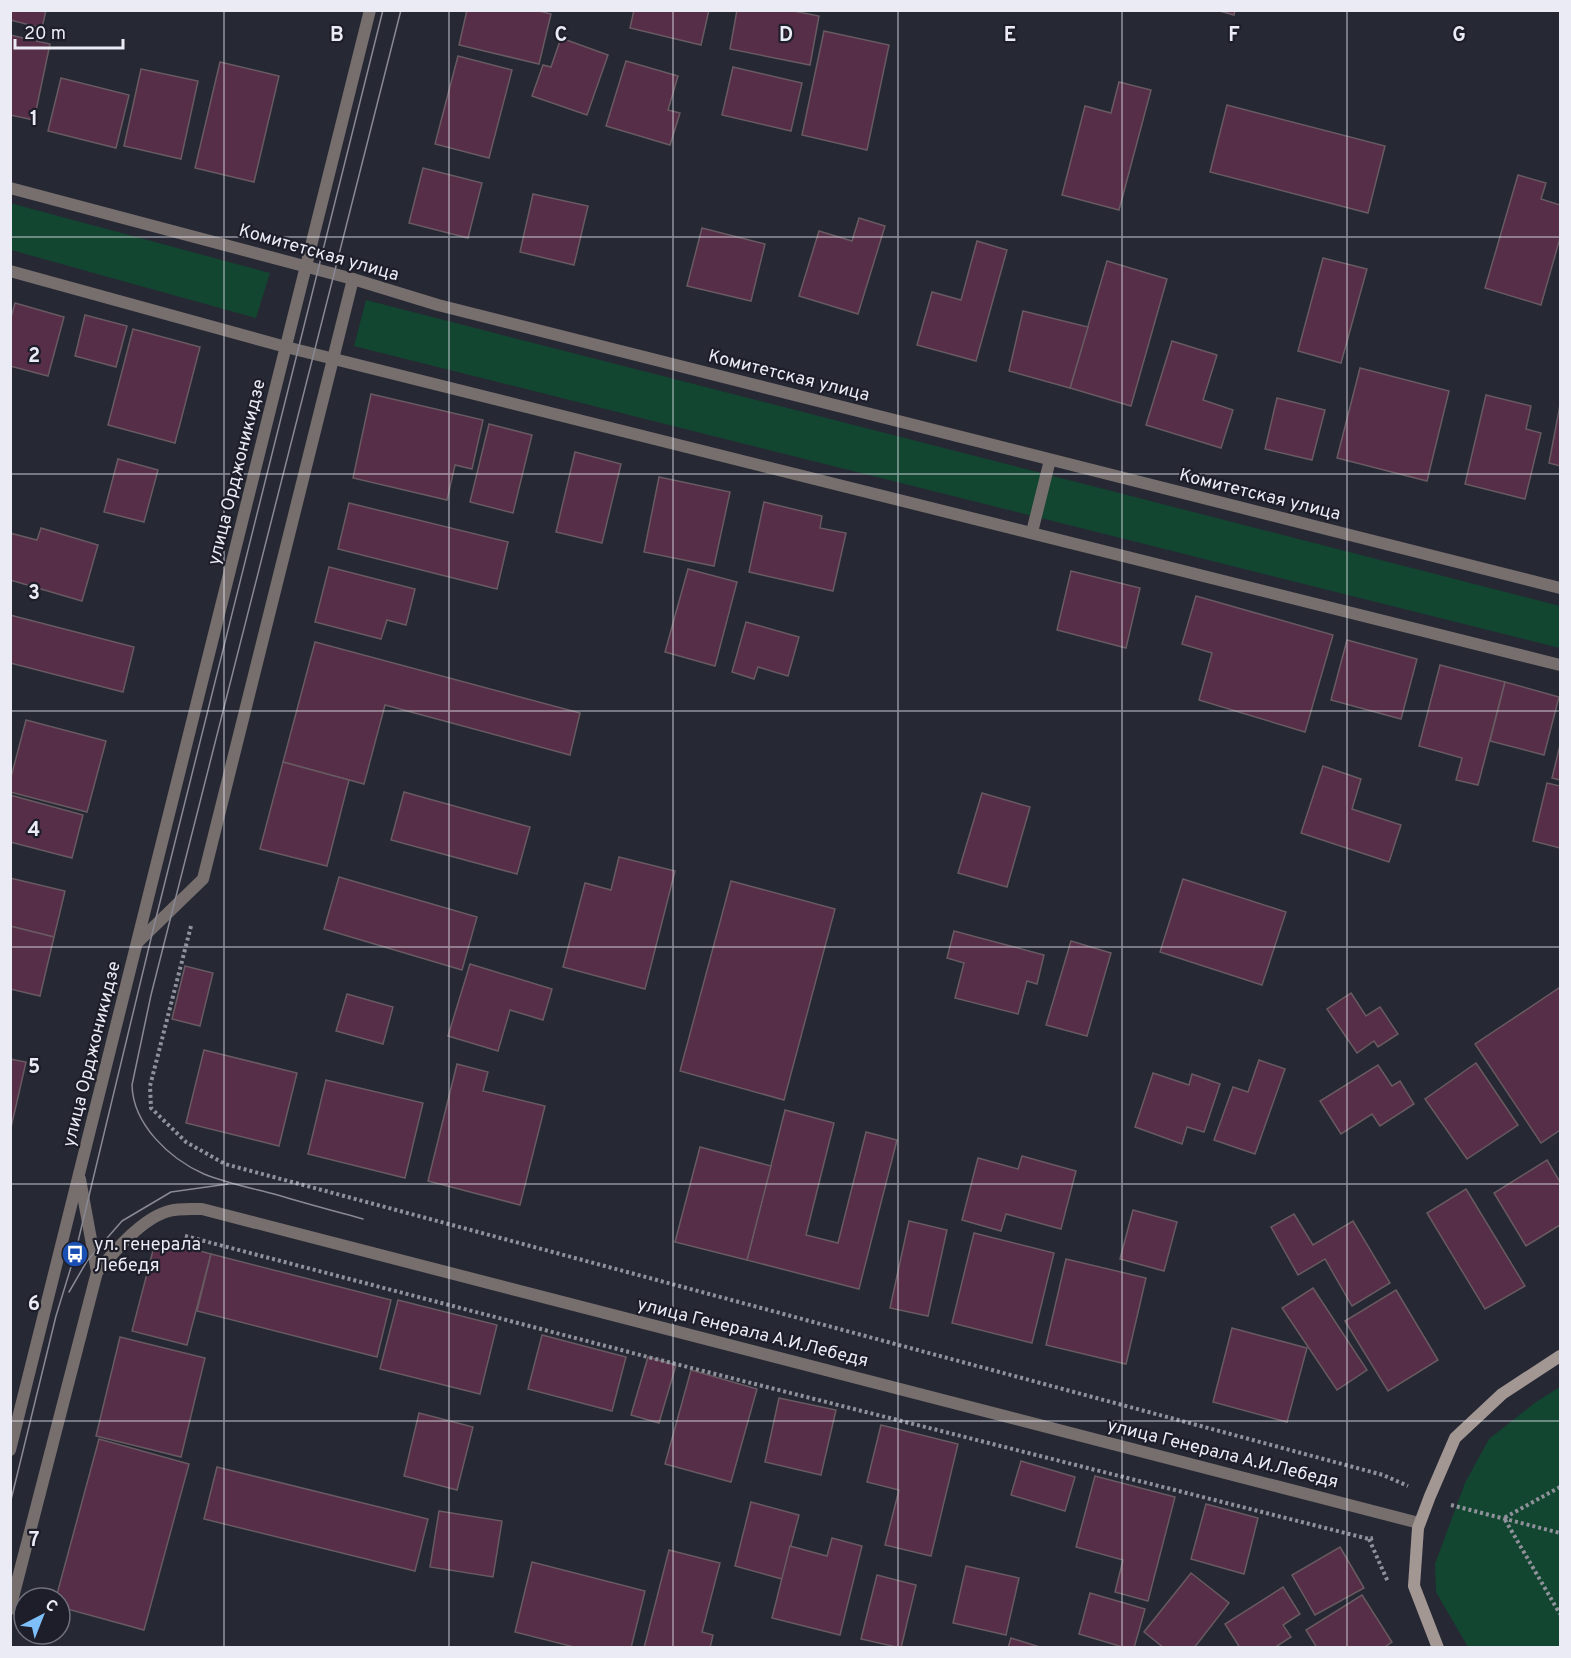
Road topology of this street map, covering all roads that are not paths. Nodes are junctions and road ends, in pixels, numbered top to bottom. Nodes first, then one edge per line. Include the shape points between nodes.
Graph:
1 (370, 10) edge
2 (10, 188) edge
3 (305, 266) junction
4 (10, 271) edge
5 (353, 279) junction
6 (285, 347) junction
7 (334, 358) junction
8 (1050, 460) junction
9 (1032, 532) junction
10 (1560, 588) edge
11 (1560, 665) edge
12 (137, 943) junction
13 (79, 1174) junction
14 (97, 1272) junction
15 (1560, 1356) edge
16 (10, 1450) edge
17 (1418, 1526) junction
18 (14, 1586) edge
19 (1438, 1647) edge

1 - 3 street, улица Орджоникидзе
2 - 3 street, Комитетская улица
3 - 5 street, Комитетская улица
3 - 6 street, улица Орджоникидзе
4 - 6 street
5 - 7 street, улица Орджоникидзе
5 - 8 street, Комитетская улица via 438,305
6 - 7 street
6 - 12 street, улица Орджоникидзе
7 - 9 street
7 - 12 street, улица Орджоникидзе via 203,879
8 - 9 street
8 - 10 street, Комитетская улица
9 - 11 street
12 - 13 street, улица Орджоникидзе
13 - 14 street, улица Орджоникидзе
13 - 16 street, улица Орджоникидзе
14 - 17 street, улица Генерала А.И.Лебедя via 121,1244 148,1222 168,1211 202,1209
14 - 18 street, улица Орджоникидзе
15 - 17 main road via 1502,1394 1455,1438
17 - 19 main road via 1414,1586

